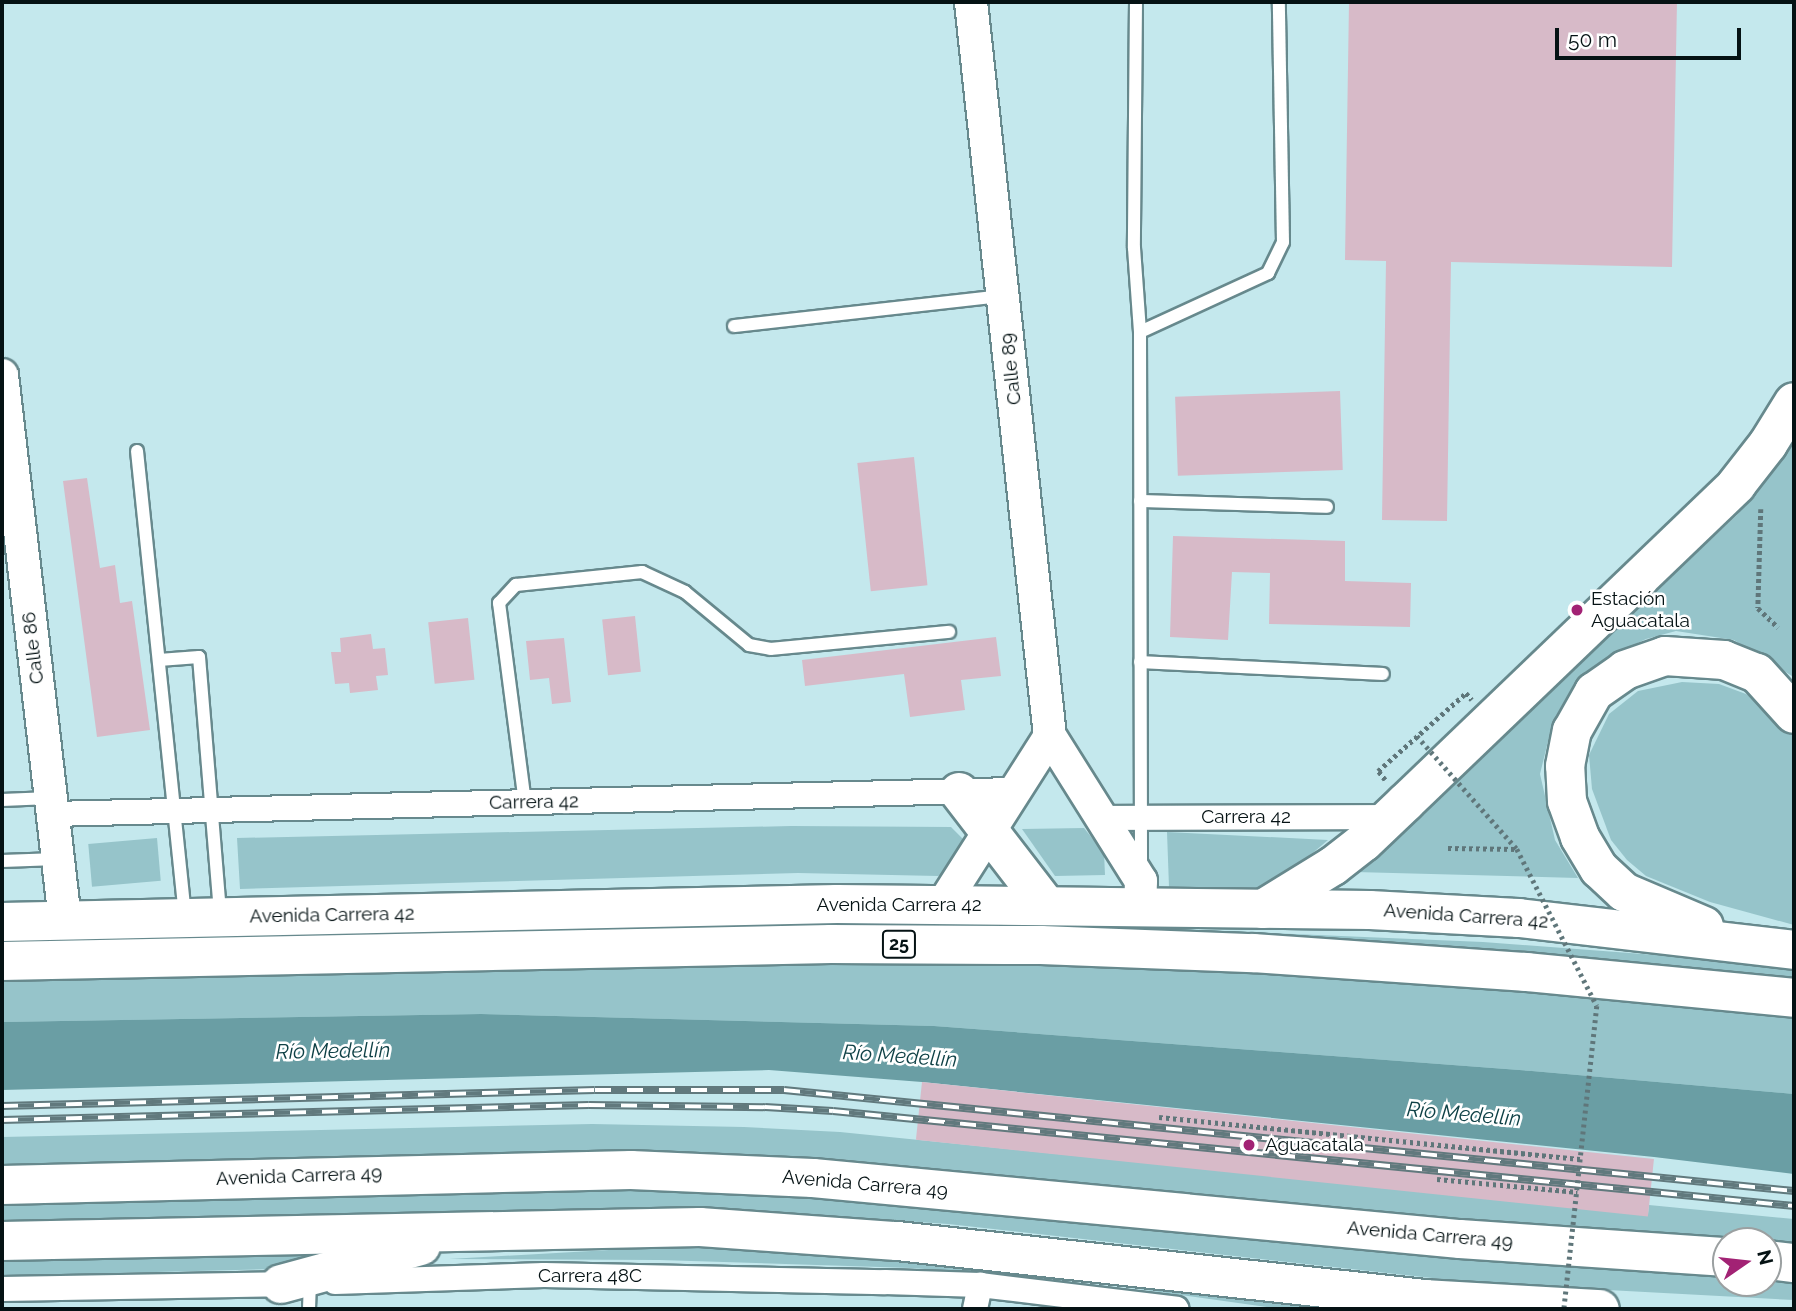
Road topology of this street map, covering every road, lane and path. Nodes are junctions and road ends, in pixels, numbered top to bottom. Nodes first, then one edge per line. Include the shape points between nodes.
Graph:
1 (971, 2) edge
2 (1136, 2) edge
3 (1279, 2) edge
4 (1003, 296) junction
5 (734, 326) dead end
6 (1140, 332) junction
7 (2, 375) edge
8 (1794, 401) edge
9 (137, 451) dead end
10 (1140, 501) junction
11 (1328, 507) dead end
12 (1761, 509) dead end
13 (1778, 627) dead end
14 (948, 632) dead end
15 (159, 660) junction
16 (1140, 662) junction
17 (1383, 674) dead end
18 (1466, 693) dead end
19 (1794, 714) edge
20 (1050, 736) junction
21 (1417, 736) junction
22 (1378, 771) dead end
23 (1016, 790) junction
24 (960, 792) junction
25 (2, 800) edge
26 (525, 803) junction
27 (52, 806) junction
28 (211, 810) junction
29 (174, 811) junction
30 (1391, 817) junction
31 (1101, 818) junction
32 (1140, 818) junction
33 (990, 831) junction
34 (1448, 848) dead end
35 (1517, 849) junction
36 (58, 859) junction
37 (2, 861) edge
38 (1141, 894) junction
39 (943, 904) junction
40 (1046, 905) junction
41 (1263, 909) junction
42 (203, 918) junction
43 (65, 920) junction
44 (2, 922) edge
45 (1755, 945) junction
46 (1794, 950) edge
47 (2, 961) edge
48 (1794, 998) edge
49 (1440, 1145) dead end
50 (1580, 1159) junction
51 (1437, 1179) dead end
52 (2, 1185) edge
53 (1577, 1192) junction
54 (480, 1230) junction
55 (2, 1241) edge
56 (1712, 1256) edge
57 (295, 1284) junction
58 (980, 1285) junction
59 (2, 1289) edge
60 (84, 1299) edge
61 (1439, 1304) edge
62 (1152, 1308) edge
63 (309, 1309) edge
64 (975, 1309) edge
65 (1177, 1309) edge
66 (1564, 1309) edge
67 (1601, 1309) edge

1 - 4 street, Calle 89
2 - 6 lane via 1134,248
3 - 6 lane via 1283,242 1268,273
4 - 5 lane
4 - 20 street, Calle 89
6 - 10 lane
7 - 27 street, Calle 86
8 - 30 highway via 1736,485
9 - 15 lane
10 - 11 lane
10 - 16 lane
12 - 13 path via 1758,608
14 - 26 lane via 771,649 748,645 685,592 642,572 516,585 499,603
15 - 28 lane via 199,657
15 - 29 lane
16 - 17 lane
16 - 32 lane
18 - 21 path
19 - 45 highway via 1757,673 1724,660 1665,656 1625,670 1594,692 1572,731 1565,766 1567,801 1580,838 1599,869 1624,892
20 - 23 street
20 - 31 street, Calle 89
21 - 22 path
21 - 35 path, bridge
23 - 24 street, Carrera 42
23 - 33 street
24 - 26 street, Carrera 42
24 - 33 highway
25 - 27 lane
26 - 28 street, Carrera 42
27 - 29 street, Carrera 42
27 - 36 street, Calle 86
28 - 29 street, Carrera 42
28 - 42 lane
29 - 42 lane
30 - 32 street, Carrera 42
30 - 41 highway via 1333,866
31 - 32 street, Carrera 42
31 - 38 street, Calle 89
32 - 38 lane
33 - 39 street
33 - 40 highway
34 - 35 path
35 - 50 path, bridge via 1597,1006
36 - 37 lane
36 - 43 street, Calle 86
38 - 40 highway, Avenida Carrera 42 / 25
38 - 41 highway, Avenida Carrera 42 / 25
39 - 40 highway, Avenida Carrera 42 / 25
39 - 42 highway, Avenida Carrera 42 / 25
41 - 45 highway, Avenida Carrera 42 / 25 via 1467,914
42 - 43 highway, Avenida Carrera 42 / 25
43 - 44 highway, Avenida Carrera 42 / 25
45 - 46 highway, Avenida Carrera 42 / 25
47 - 48 highway, Avenida Carrera 42 / 25 via 817,944 1041,945 1254,953 1513,971
49 - 50 path via 1159,1117
50 - 53 path, bridge
51 - 53 path
52 - 56 highway, Avenida Carrera 49 via 642,1170 813,1178 1460,1239
53 - 66 path, bridge
54 - 55 highway
54 - 57 highway
54 - 61 highway via 700,1227 790,1233 1040,1256
57 - 58 street, Carrera 48C via 629,1275
57 - 60 street, Carrera 48C
57 - 63 lane
58 - 62 street, Carrera 48C
58 - 64 street
59 - 60 street, Carrera 48C
61 - 67 highway
62 - 65 street, Carrera 48C

